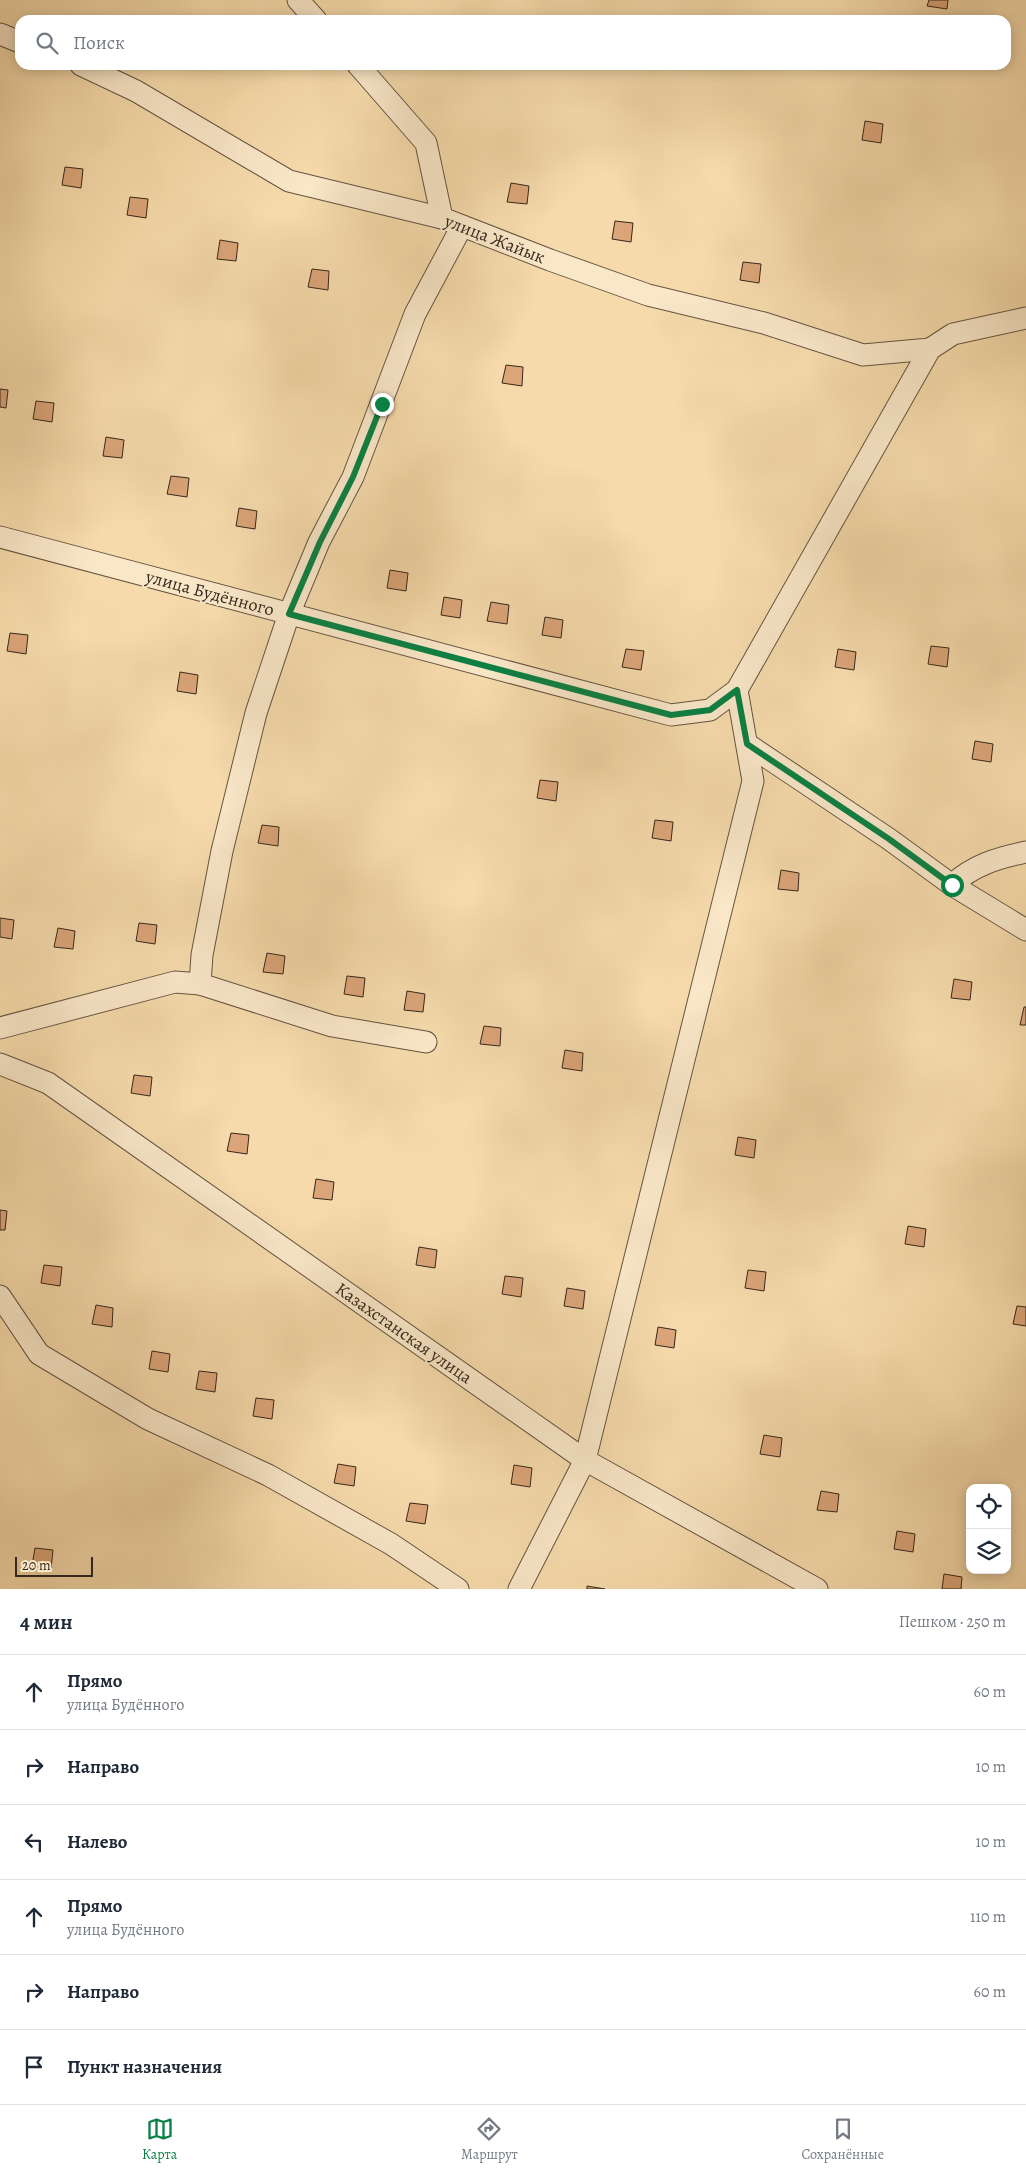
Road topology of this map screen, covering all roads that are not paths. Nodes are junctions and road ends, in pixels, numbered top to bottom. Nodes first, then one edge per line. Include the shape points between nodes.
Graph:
1 (298, 0) edge
2 (312, 15) edge
3 (0, 34) edge
4 (15, 40) edge
5 (92, 70) edge
6 (362, 70) edge
7 (442, 218) junction
8 (462, 226) junction
9 (1026, 318) edge
10 (930, 348) junction
11 (0, 537) edge
12 (289, 614) junction
13 (737, 690) junction
14 (747, 744) junction
15 (1026, 852) edge
16 (952, 885) junction
17 (1026, 930) edge
18 (200, 984) junction
19 (0, 1028) edge
20 (426, 1042) dead end
21 (0, 1064) edge
22 (0, 1296) edge
23 (585, 1460) junction
24 (458, 1589) edge
25 (519, 1589) edge
26 (817, 1589) edge

1 - 2 street
3 - 4 street
5 - 7 street, улица Жайык via 136,91 289,181
6 - 7 street via 426,143
7 - 8 street, улица Жайык
8 - 10 street, улица Жайык via 648,295 764,323 863,355
8 - 12 street via 415,314 353,477
9 - 10 street via 953,334
10 - 13 street
11 - 12 street, улица Будённого
12 - 13 street, улица Будённого via 671,715 710,710
12 - 18 street via 256,713 222,851 202,955
13 - 14 street
14 - 16 street
14 - 23 street via 753,781
15 - 16 street via 965,872
16 - 17 street
18 - 19 street via 175,982
18 - 20 street via 332,1026
21 - 23 street, Казахстанская улица via 48,1083
22 - 24 street via 39,1354 148,1419 268,1475 391,1544
23 - 25 street
23 - 26 street, Казахстанская улица

